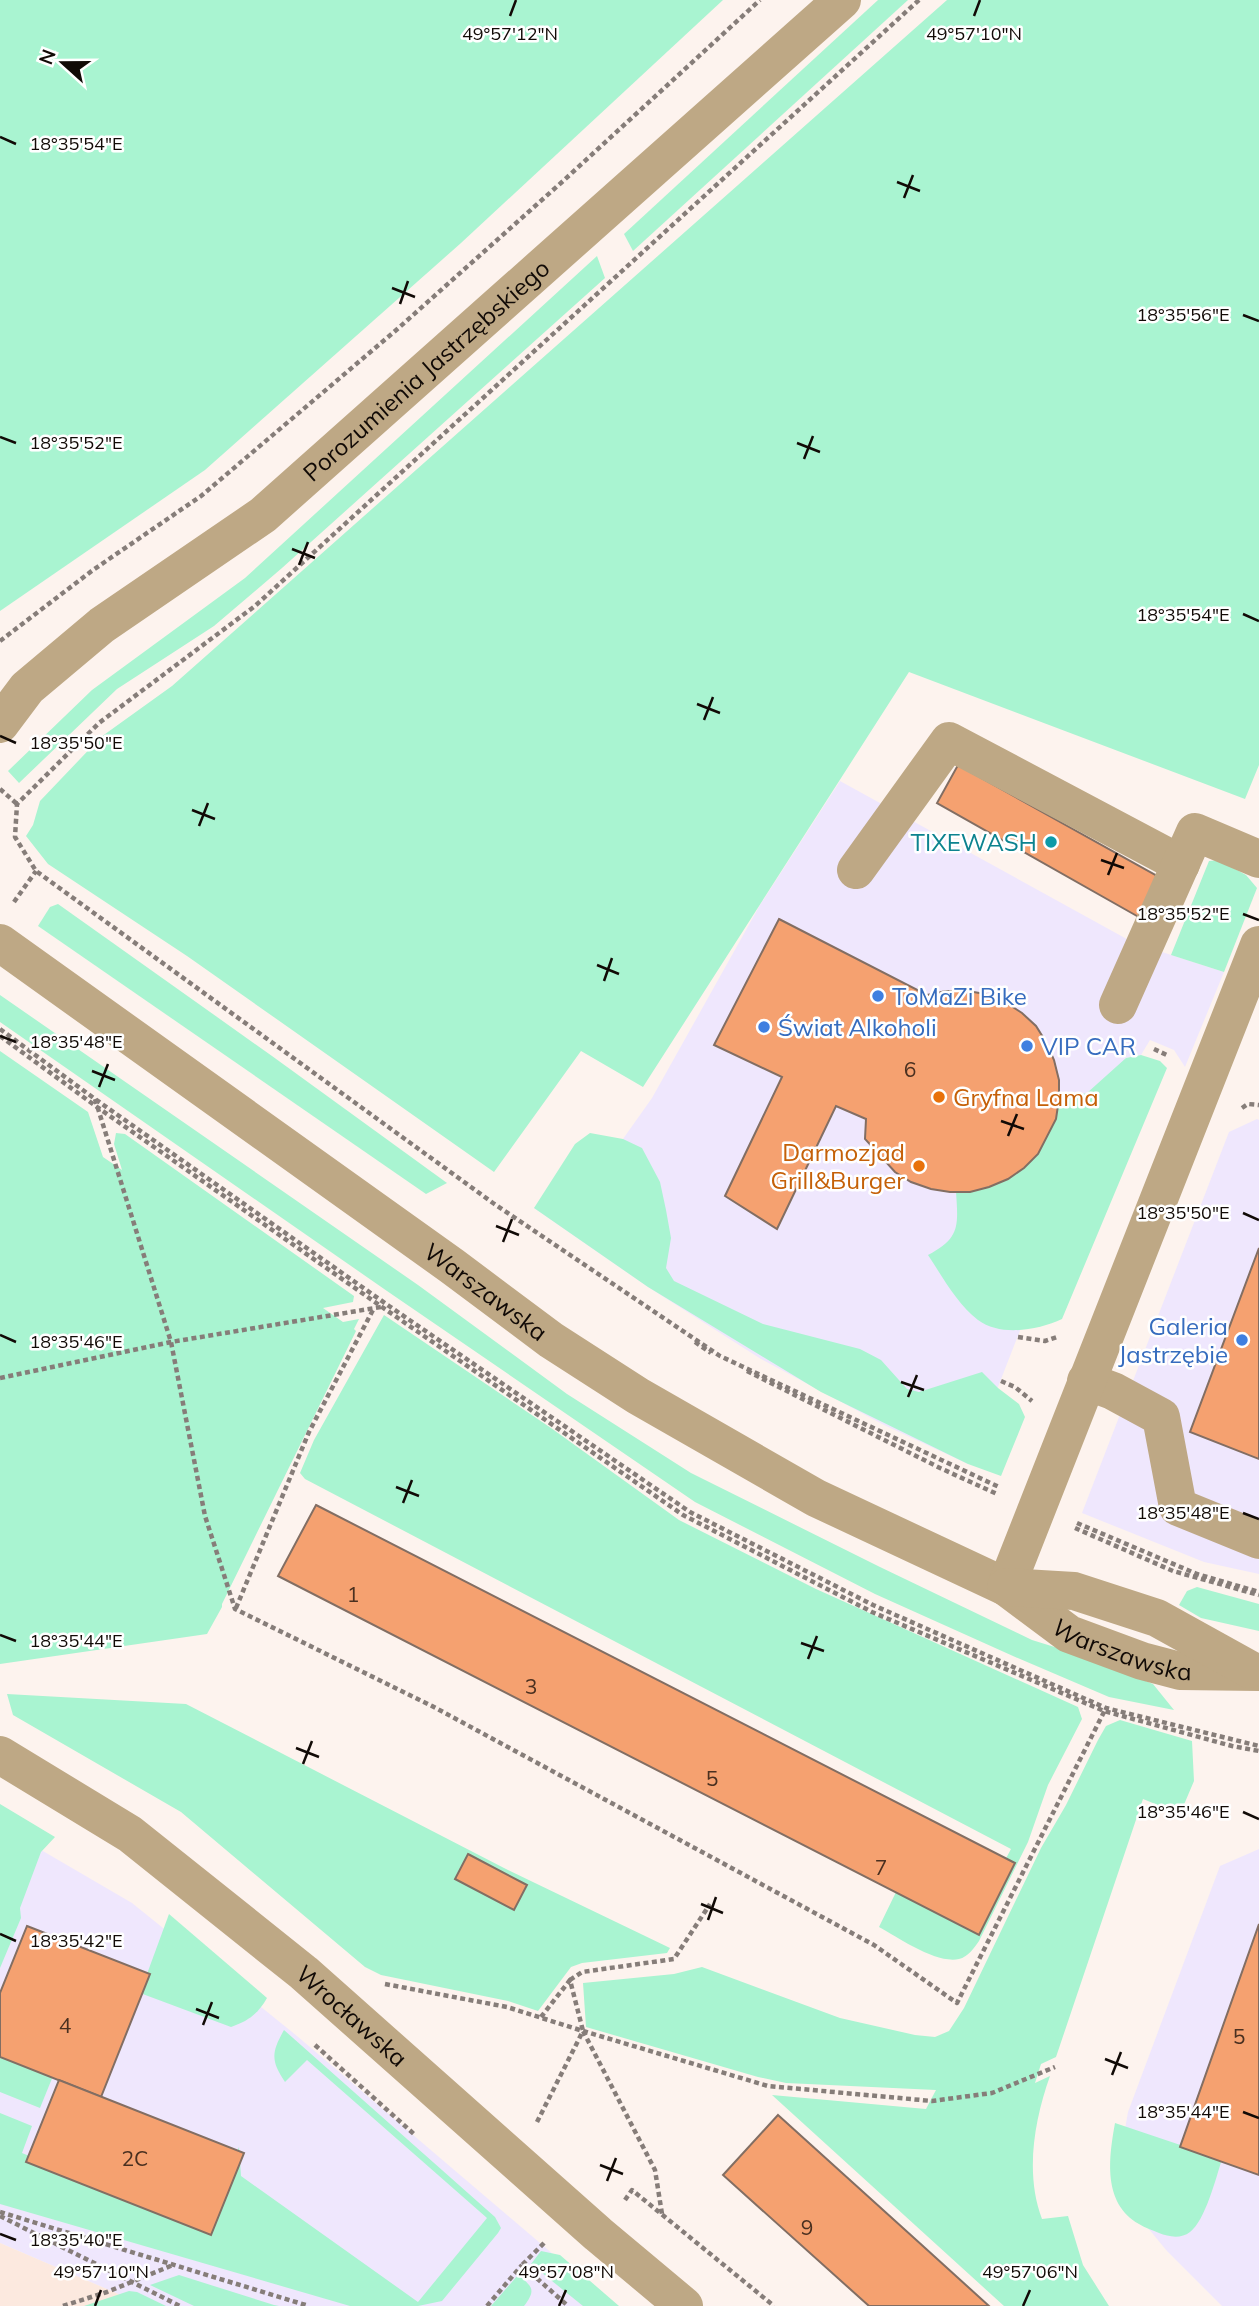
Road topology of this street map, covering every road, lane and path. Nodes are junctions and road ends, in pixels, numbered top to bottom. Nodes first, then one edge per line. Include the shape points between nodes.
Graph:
1 (760, 0) edge
2 (842, 0) edge
3 (919, 0) edge
4 (0, 642) edge
5 (0, 724) edge
6 (0, 789) edge
7 (17, 804) junction
8 (1259, 859) edge
9 (1181, 864) junction
10 (856, 870) dead end
11 (36, 872) junction
12 (4, 927) edge
13 (1259, 945) edge
14 (1118, 1005) dead end
15 (0, 1029) edge
16 (0, 1036) edge
17 (95, 1099) junction
18 (97, 1107) junction
19 (484, 1197) dead end
20 (493, 1203) junction
21 (389, 1306) junction
22 (382, 1307) junction
23 (374, 1308) junction
24 (171, 1342) junction
25 (0, 1378) edge
26 (1086, 1381) junction
27 (1036, 1508) junction
28 (1259, 1540) edge
29 (1006, 1587) junction
30 (1259, 1594) edge
31 (236, 1609) junction
32 (1255, 1671) edge
33 (1105, 1710) junction
34 (1259, 1749) edge
35 (0, 1755) edge
36 (710, 1904) dead end
37 (570, 1980) junction
38 (373, 1982) dead end
39 (541, 2017) junction
40 (583, 2031) junction
41 (1055, 2067) dead end
42 (532, 2131) dead end
43 (0, 2214) edge
44 (662, 2215) dead end
45 (549, 2237) dead end
46 (174, 2265) junction
47 (522, 2265) junction
48 (133, 2283) junction
49 (63, 2306) edge
50 (180, 2306) edge
51 (309, 2306) edge
52 (487, 2306) edge
53 (568, 2306) edge
54 (684, 2306) edge

1 - 4 path via 394,332 201,496 93,570
2 - 5 street, Porozumienia Jastrzębskiego via 263,515 102,625 27,688
3 - 7 path via 255,606 99,723
6 - 7 path
7 - 11 path via 15,836
8 - 9 street via 1195,832
9 - 10 street via 949,741
9 - 14 street
11 - 12 path
11 - 20 path
12 - 29 street, Warszawska via 551,1340 638,1396 816,1498
13 - 26 street
15 - 17 path
16 - 18 path
17 - 18 path
17 - 21 path
18 - 22 path
18 - 24 path
19 - 20 path
20 - 27 path via 720,1356
21 - 22 path
21 - 33 path via 690,1512 873,1605
22 - 23 path
22 - 33 path via 683,1515 872,1612
23 - 24 path
23 - 31 path via 309,1432
24 - 25 path
24 - 31 path via 205,1516
26 - 27 street
26 - 28 street via 1161,1416 1178,1507
27 - 29 street
27 - 30 path via 1197,1574
29 - 32 street, Warszawska via 1074,1591 1157,1618
31 - 33 path via 432,1706 874,1945 957,2003
33 - 34 path
35 - 54 street, Wrocławska via 130,1834 304,1973
36 - 37 path via 674,1959 582,1972
37 - 39 path
37 - 40 path
38 - 39 path
39 - 40 path
40 - 41 path via 768,2086 932,2101 992,2092
40 - 42 path
40 - 44 path via 655,2170
43 - 46 path
43 - 48 path
45 - 47 path
46 - 48 path
46 - 51 path
47 - 52 path
47 - 53 path
48 - 49 path
48 - 50 path

